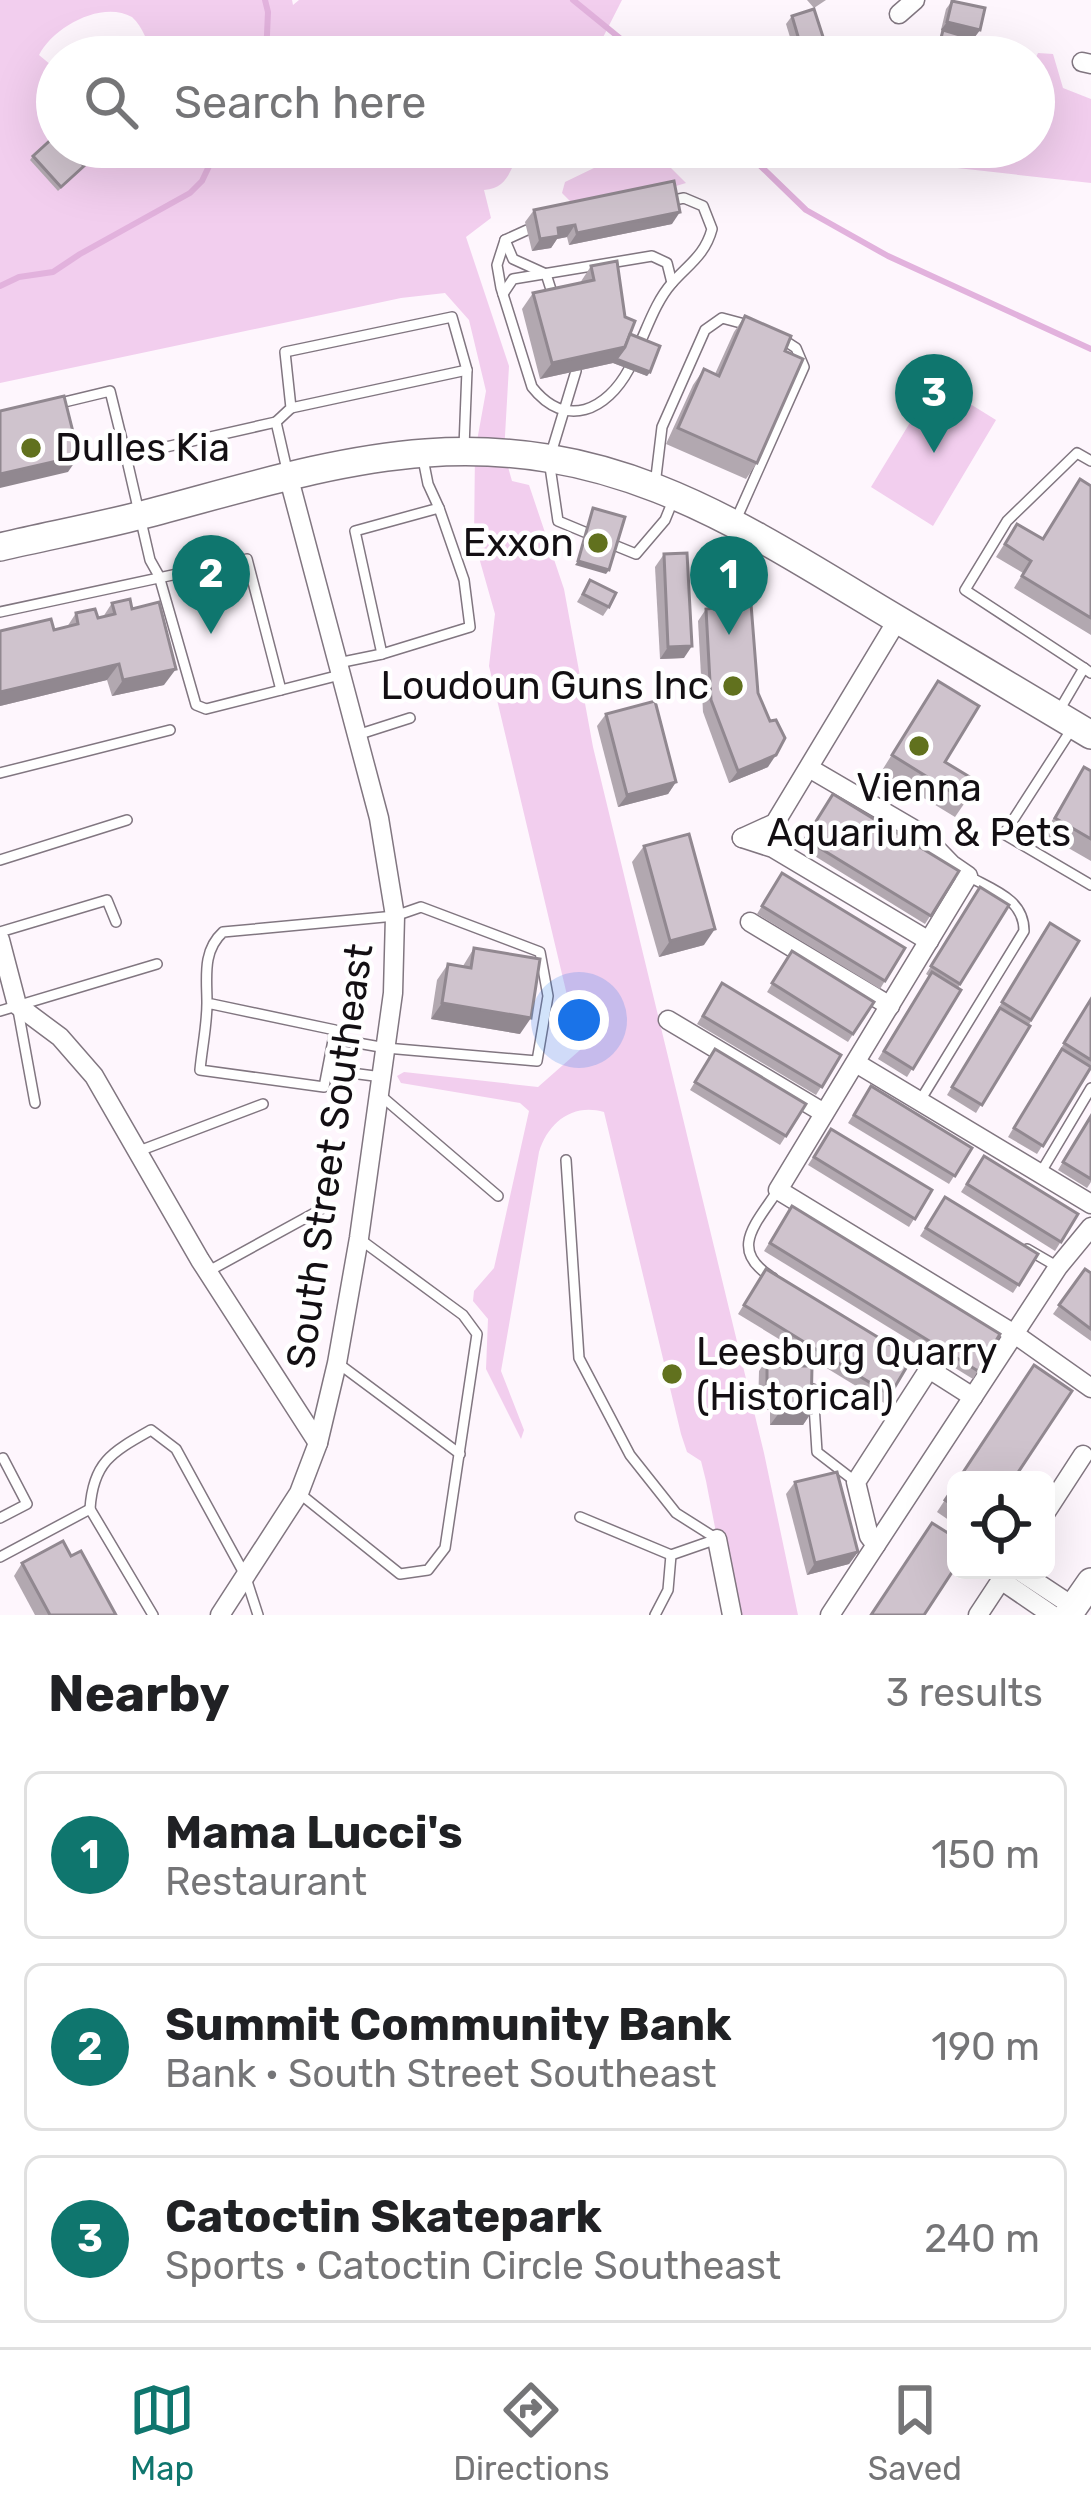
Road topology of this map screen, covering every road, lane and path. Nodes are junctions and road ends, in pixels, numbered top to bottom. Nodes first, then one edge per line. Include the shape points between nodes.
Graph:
1 (915, 0) edge
2 (899, 14) dead end
3 (667, 202) edge
4 (527, 230) dead end
5 (505, 241) junction
6 (546, 274) junction
7 (671, 284) junction
8 (502, 294) junction
9 (555, 302) edge
10 (640, 343) edge
11 (628, 369) edge
12 (467, 370) junction
13 (576, 371) edge
14 (44, 406) edge
15 (291, 408) junction
16 (564, 409) junction
17 (276, 422) junction
18 (463, 452) junction
19 (422, 453) junction
20 (126, 456) junction
21 (549, 460) junction
22 (1091, 461) edge
23 (288, 475) junction
24 (665, 489) junction
25 (440, 508) junction
26 (138, 516) junction
27 (734, 522) junction
28 (0, 547) edge
29 (159, 576) junction
30 (0, 612) edge
31 (898, 620) junction
32 (382, 655) junction
33 (339, 669) junction
34 (1088, 670) edge
35 (281, 690) junction
36 (410, 718) dead end
37 (1074, 724) edge
38 (170, 730) dead end
39 (357, 735) junction
40 (809, 768) junction
41 (0, 772) edge
42 (127, 820) dead end
43 (0, 860) edge
44 (968, 875) junction
45 (1091, 885) edge
46 (395, 916) junction
47 (116, 922) dead end
48 (750, 922) dead end
49 (0, 936) edge
50 (929, 941) junction
51 (158, 964) dead end
52 (207, 1003) junction
53 (890, 1006) junction
54 (8, 1008) edge
55 (668, 1020) dead end
56 (335, 1039) junction
57 (386, 1048) junction
58 (856, 1063) junction
59 (328, 1070) junction
60 (381, 1086) junction
61 (1091, 1088) edge
62 (920, 1100) junction
63 (35, 1103) dead end
64 (263, 1104) dead end
65 (821, 1118) junction
66 (838, 1136) edge
67 (140, 1151) junction
68 (566, 1160) dead end
69 (1041, 1172) junction
70 (778, 1190) junction
71 (498, 1196) dead end
72 (1091, 1204) edge
73 (320, 1210) dead end
74 (359, 1238) junction
75 (1088, 1238) edge
76 (1018, 1244) edge
77 (1058, 1268) junction
78 (207, 1272) junction
79 (779, 1281) edge
80 (1016, 1334) junction
81 (910, 1358) edge
82 (338, 1364) junction
83 (929, 1369) junction
84 (1091, 1388) edge
85 (813, 1389) edge
86 (974, 1397) junction
87 (318, 1444) junction
88 (460, 1454) junction
89 (1083, 1455) dead end
90 (1, 1456) edge
91 (856, 1482) junction
92 (299, 1493) junction
93 (1055, 1498) edge
94 (91, 1508) junction
95 (0, 1517) edge
96 (580, 1517) dead end
97 (717, 1539) junction
98 (876, 1545) junction
99 (671, 1555) junction
100 (0, 1557) edge
101 (245, 1575) junction
102 (1005, 1579) edge
103 (1017, 1579) edge
104 (1091, 1582) edge
105 (1064, 1612) edge
106 (153, 1615) edge
107 (220, 1615) edge
108 (258, 1615) edge
109 (656, 1615) edge
110 (732, 1615) edge
111 (830, 1615) edge
112 (978, 1615) edge

1 - 2 street
3 - 7 lane via 684,197 703,206 712,229 701,255
4 - 5 lane
5 - 6 lane via 513,260
5 - 8 lane via 497,266
6 - 7 lane via 652,256 667,263
6 - 8 lane via 513,279
6 - 9 lane
7 - 10 lane
8 - 16 lane via 532,387
11 - 16 lane via 599,407
12 - 15 lane
12 - 15 lane via 452,317 285,352
12 - 18 lane
13 - 16 lane
14 - 20 lane via 110,391
15 - 17 lane
16 - 21 lane
17 - 20 lane
17 - 23 lane
18 - 19 main road
18 - 21 main road
19 - 23 main road
19 - 25 lane
20 - 26 lane
21 - 24 main road
21 - 24 lane via 558,521 636,554 665,520
22 - 34 lane via 1077,453 1006,521 965,590
23 - 26 main road
23 - 33 street, South Street Southeast
24 - 27 main road
24 - 27 lane via 662,427 705,330 731,318 786,340 804,367
25 - 32 lane via 355,531
25 - 32 lane via 470,627
26 - 28 main road
26 - 29 lane
27 - 31 main road
29 - 30 lane
29 - 35 lane via 196,705
29 - 35 lane via 248,559
31 - 37 main road
31 - 40 street
32 - 33 lane
33 - 35 lane
33 - 39 street, South Street Southeast
34 - 37 lane
36 - 39 lane
37 - 45 lane via 1004,834
38 - 41 lane
39 - 46 street, South Street Southeast
40 - 44 street via 922,834
40 - 50 street via 775,823 742,838 773,848
42 - 43 lane
44 - 50 street
44 - 62 lane via 1015,903 1024,931
46 - 52 lane via 223,932 203,974
46 - 57 street, South Street Southeast
46 - 57 lane via 421,907 540,952 548,996 537,1061
47 - 49 lane via 107,900
48 - 53 street
49 - 54 street
50 - 53 street
51 - 54 lane
52 - 56 lane via 334,1030
52 - 59 lane via 200,1070 324,1087
53 - 58 street
54 - 63 lane
54 - 67 street via 60,1037
55 - 65 street
56 - 57 lane
56 - 59 lane
57 - 60 street, South Street Southeast
58 - 62 street
58 - 65 street
59 - 60 lane
60 - 71 lane
60 - 74 street, South Street Southeast
61 - 69 lane
62 - 69 street
64 - 67 lane
65 - 66 lane
65 - 70 street
67 - 78 street
68 - 97 lane via 579,1358 630,1455 676,1514
69 - 72 street
70 - 79 lane via 747,1249 753,1264
70 - 80 street
73 - 78 lane
74 - 82 street, South Street Southeast
74 - 88 lane via 464,1315 477,1334
75 - 77 street
76 - 77 lane
77 - 80 street
78 - 87 street
80 - 84 street
80 - 86 street
81 - 83 lane
82 - 87 street, South Street Southeast
82 - 88 lane
83 - 86 street
83 - 91 street
85 - 91 lane via 817,1452
86 - 98 street
87 - 92 street, South Street Southeast
88 - 92 lane via 446,1548 428,1570 400,1574
89 - 93 street
90 - 95 lane via 27,1504
91 - 98 street
92 - 101 street, South Street Southeast
94 - 100 lane
94 - 101 lane via 92,1478 151,1430 176,1449
94 - 106 lane
96 - 99 lane
97 - 99 lane
97 - 110 street
98 - 111 street
99 - 109 lane
101 - 107 street, South Street Southeast
101 - 108 lane
102 - 112 street
103 - 105 street
104 - 105 main road

